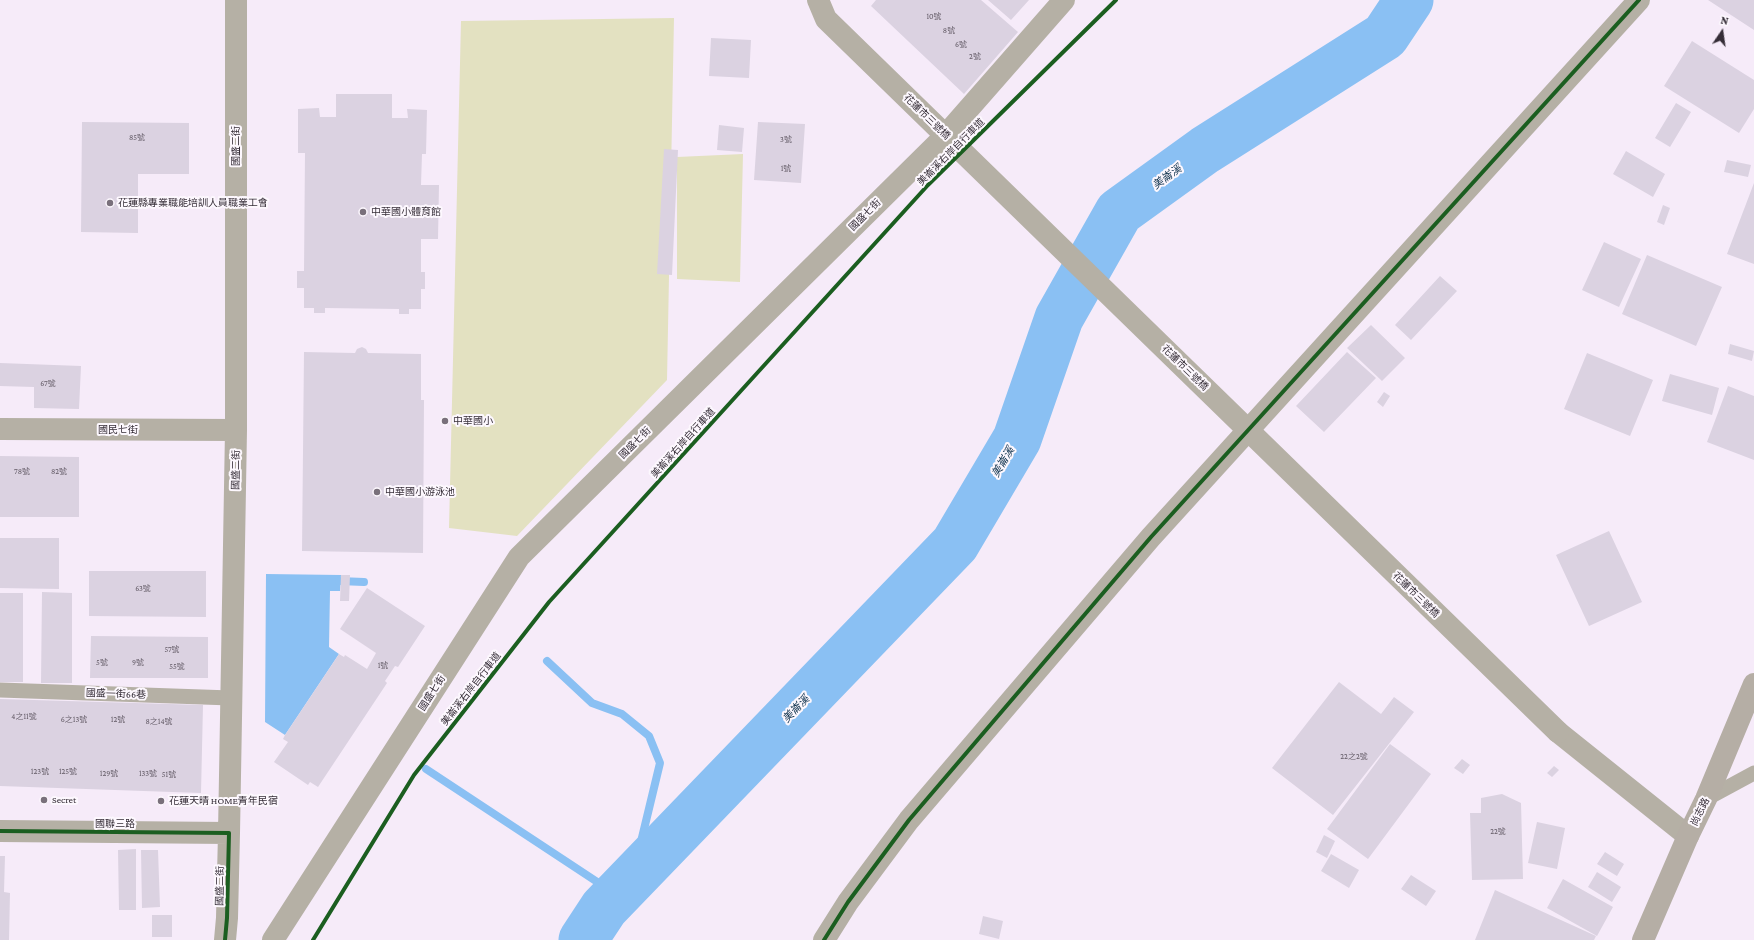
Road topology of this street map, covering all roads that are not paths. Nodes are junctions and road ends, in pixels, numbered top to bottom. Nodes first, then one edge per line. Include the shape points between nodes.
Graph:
1 (236, 0) edge
2 (818, 0) edge
3 (1064, 0) edge
4 (1638, 0) edge
5 (0, 429) edge
6 (236, 430) junction
7 (1754, 684) edge
8 (0, 690) edge
9 (231, 698) junction
10 (1754, 773) edge
11 (1706, 799) junction
12 (0, 831) edge
13 (229, 833) junction
14 (1688, 836) junction
15 (225, 940) edge
16 (273, 940) edge
17 (824, 940) edge
18 (1643, 940) edge

1 - 6 street, 國盛二街
2 - 14 street, 花蓮市三號橋, bridge via 826,19 1558,732
3 - 16 street, 國盛七街 via 943,138 519,557
4 - 17 street via 1151,537 909,820 848,902
5 - 6 street, 國民七街
6 - 9 street, 國盛二街
7 - 11 street, 尚志路
8 - 9 lane, 國盛一街66巷
9 - 13 street, 國盛二街
10 - 11 lane
11 - 14 street, 尚志路
12 - 13 street, 國聯三路
13 - 15 street, 國盛二街 via 228,918
14 - 18 street, 尚志路

